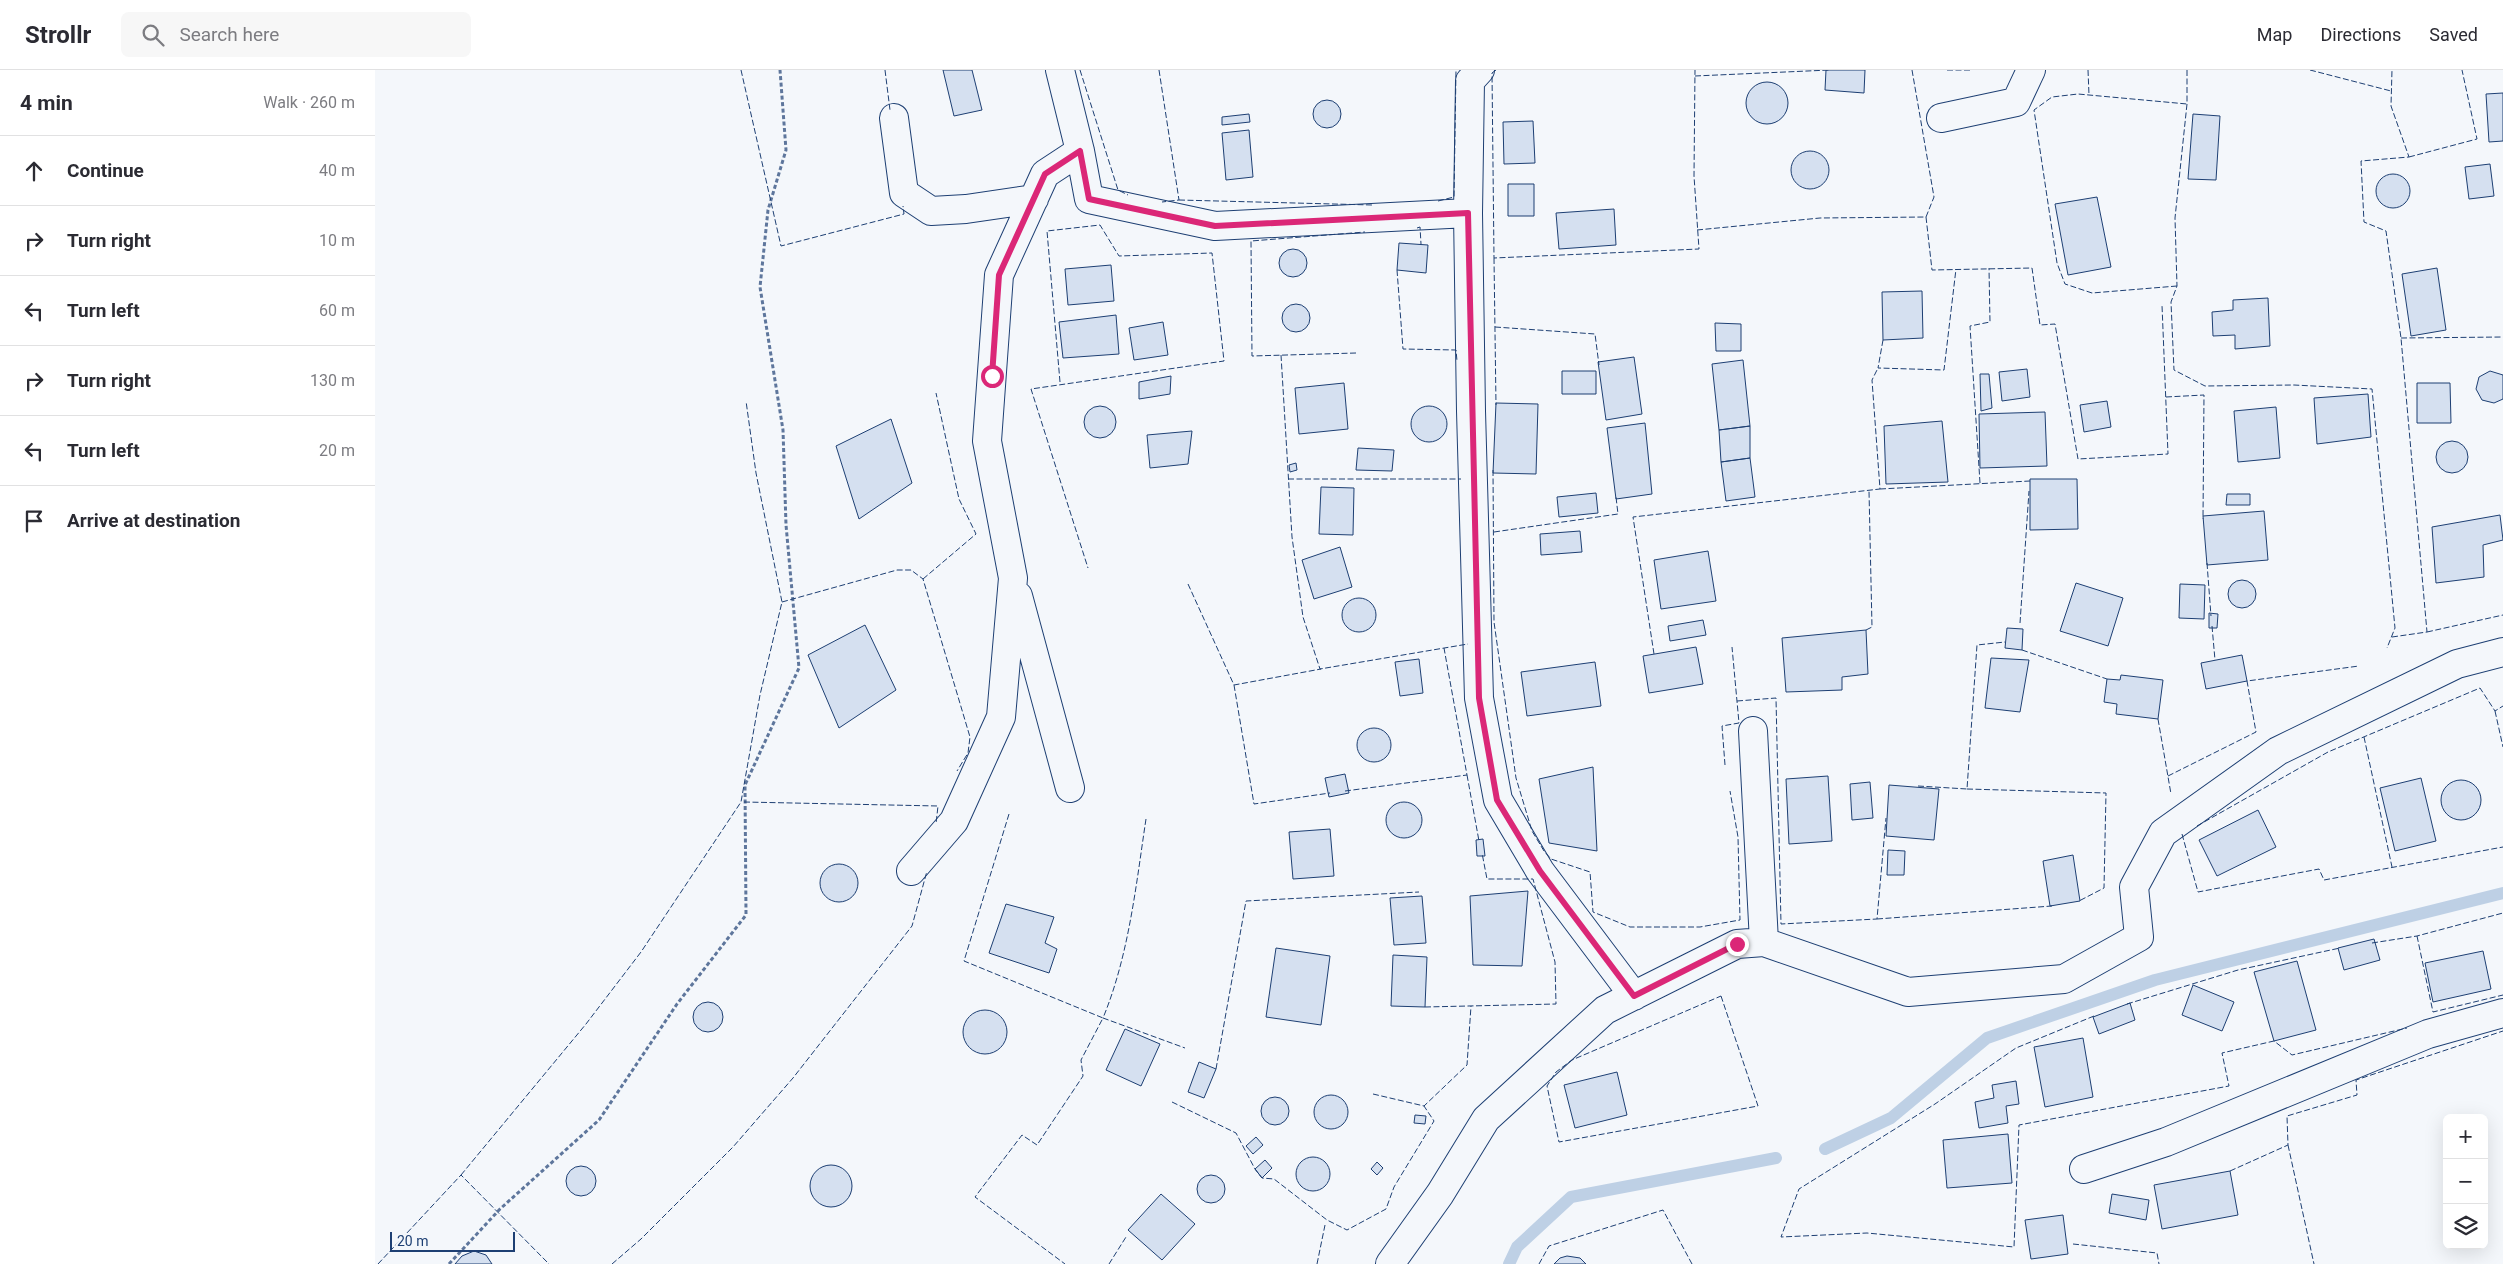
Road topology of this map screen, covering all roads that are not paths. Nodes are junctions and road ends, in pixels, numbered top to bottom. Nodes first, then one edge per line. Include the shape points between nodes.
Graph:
1 (1060, 70) edge
2 (1480, 70) edge
3 (2031, 70) edge
4 (894, 118) dead end
5 (1941, 118) dead end
6 (1080, 151) junction
7 (1034, 199) junction
8 (1468, 213) junction
9 (1013, 578) junction
10 (2503, 652) edge
11 (1753, 731) dead end
12 (1070, 788) dead end
13 (911, 871) dead end
14 (1764, 942) junction
15 (1634, 996) junction
16 (2503, 1013) edge
17 (2084, 1169) dead end
18 (1390, 1264) edge

1 - 6 street
2 - 8 street via 1470,81
3 - 5 street via 2016,102
4 - 7 street via 904,193 931,211
6 - 7 street via 1045,174
6 - 8 street via 1089,199 1215,226
7 - 9 street via 999,275 987,440
8 - 15 street via 1479,698 1497,800 1540,871
9 - 12 street
9 - 13 street via 1001,717 954,821
10 - 14 street via 2457,664 2278,751 2163,833 2134,887 2139,937 2065,978 1908,992
11 - 14 street
14 - 15 street via 1737,944
15 - 18 street via 1605,1010 1486,1119 1440,1194
16 - 17 street via 2427,1034 2166,1142

